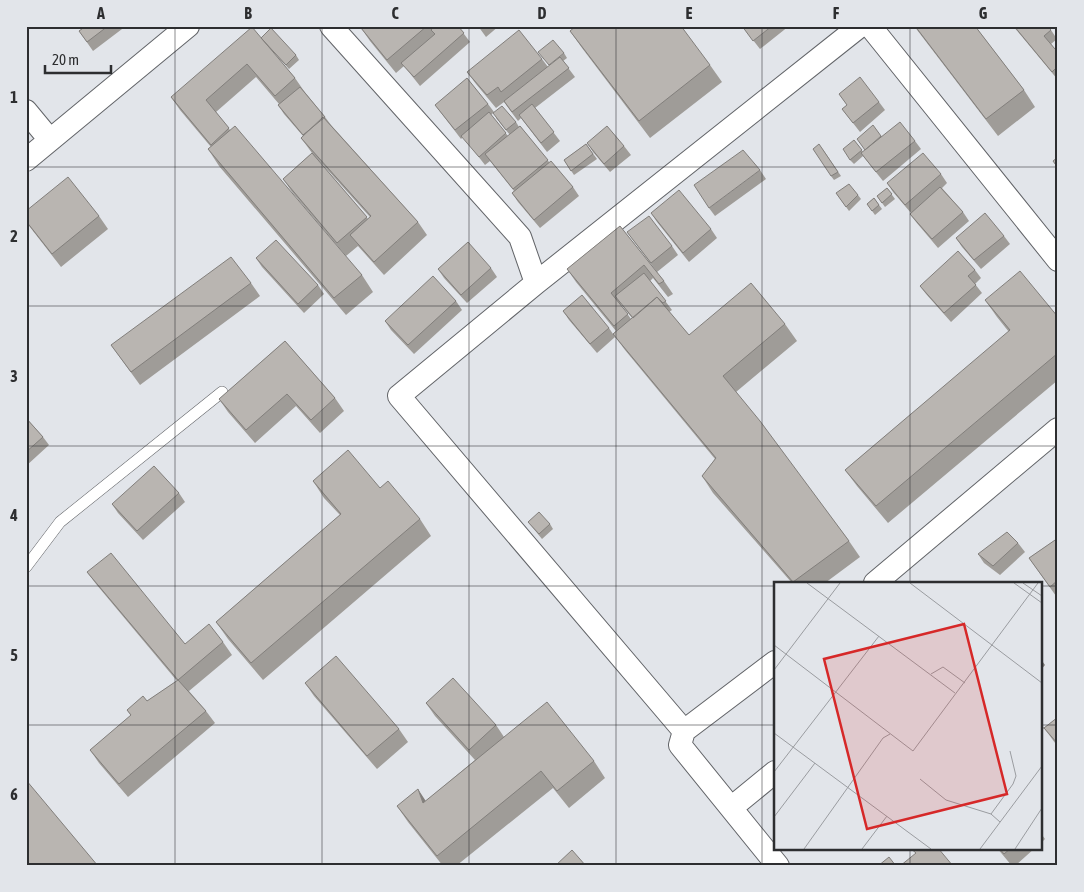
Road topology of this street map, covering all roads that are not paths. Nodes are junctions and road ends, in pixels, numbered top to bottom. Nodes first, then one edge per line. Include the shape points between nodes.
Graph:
1 (188, 26) edge
2 (331, 26) edge
3 (860, 26) edge
4 (870, 26) edge
5 (26, 110) edge
6 (50, 140) junction
7 (26, 160) edge
8 (1058, 260) edge
9 (536, 283) junction
10 (222, 392) dead end
11 (1058, 429) edge
12 (26, 567) edge
13 (876, 582) edge
14 (774, 663) edge
15 (684, 731) junction
16 (774, 773) edge
17 (731, 808) junction
18 (778, 866) edge

1 - 6 street
2 - 9 street via 520,237
3 - 9 street
4 - 8 street
5 - 6 street
6 - 7 street
9 - 15 street via 398,396
10 - 12 lane via 60,522
11 - 13 street
14 - 15 street
15 - 17 street via 680,744
16 - 17 street
17 - 18 street

